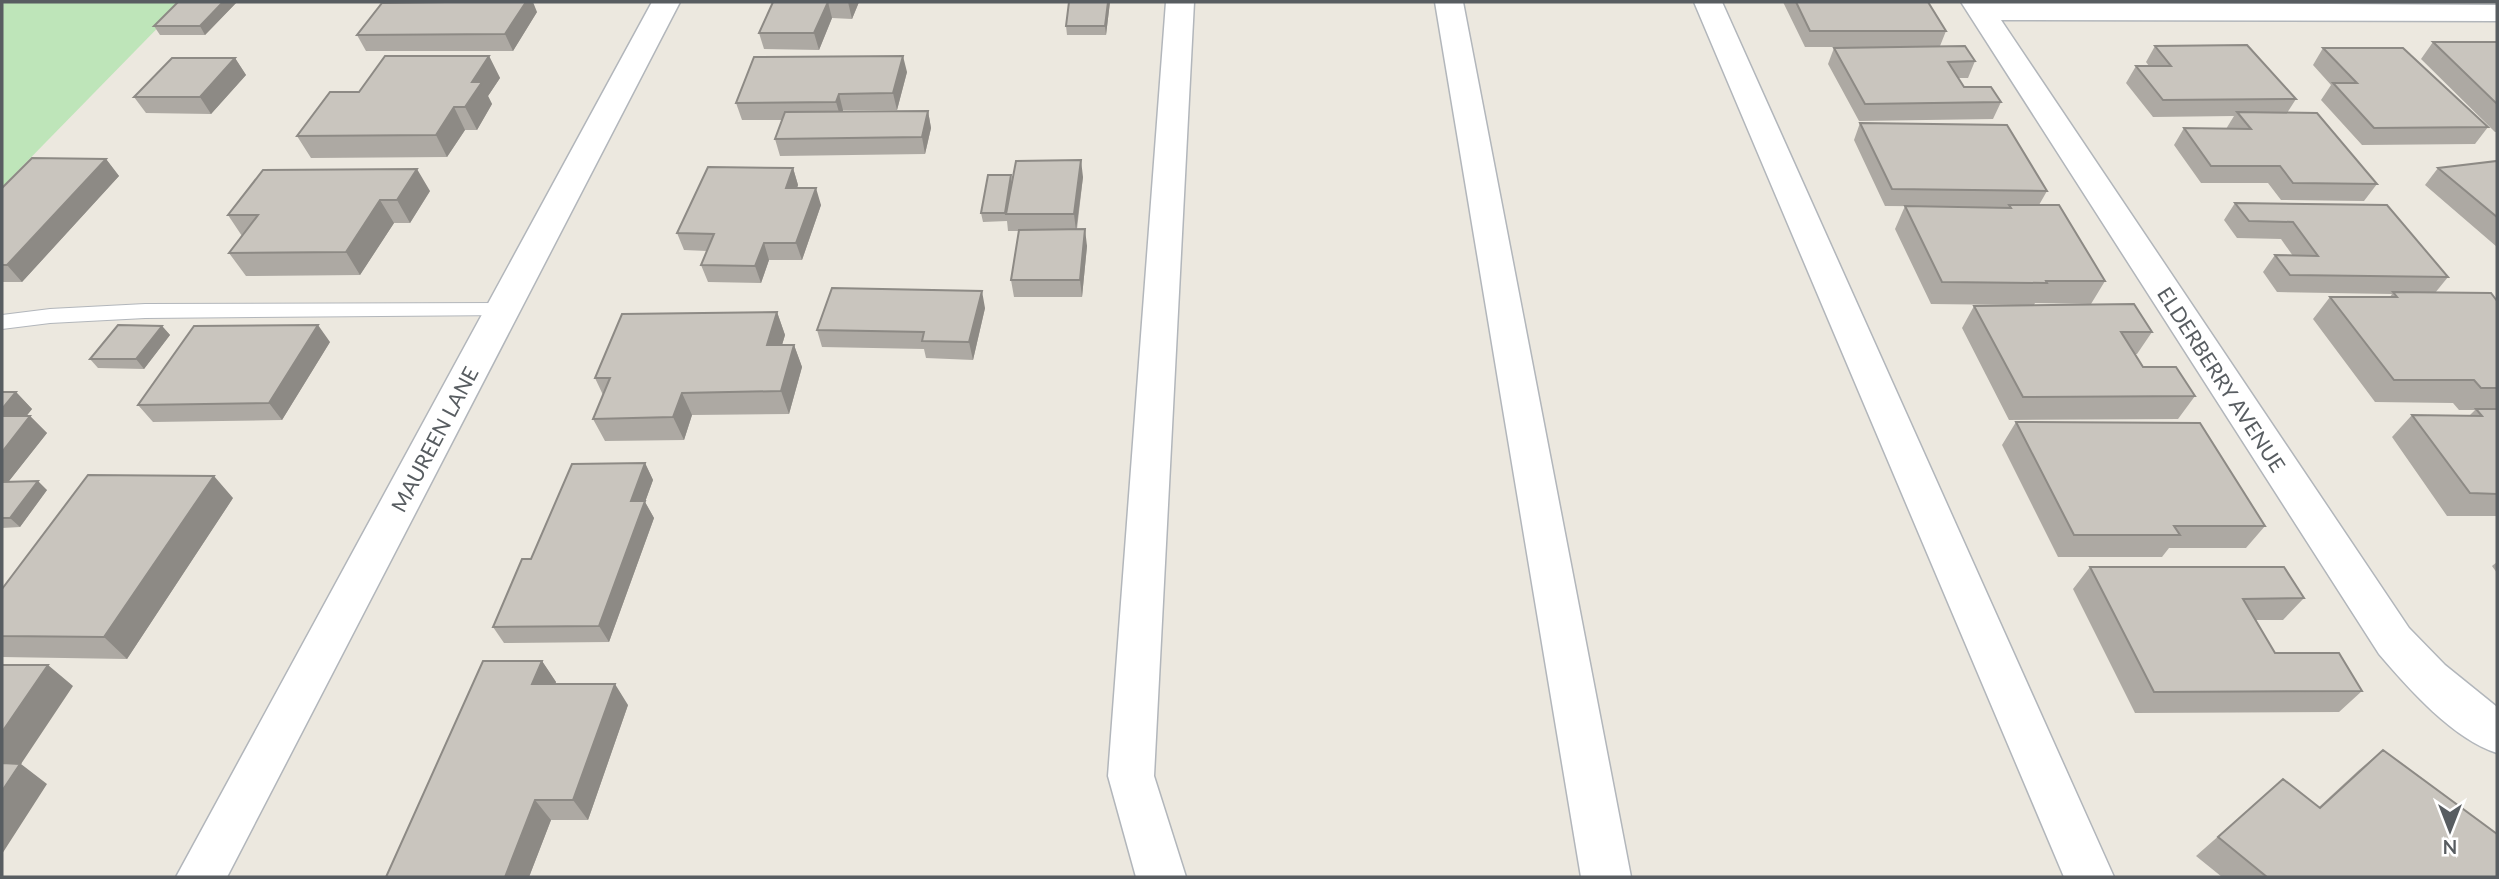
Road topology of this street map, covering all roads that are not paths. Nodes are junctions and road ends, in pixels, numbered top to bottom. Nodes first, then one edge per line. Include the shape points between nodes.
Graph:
1 (666, 2) edge
2 (1180, 2) edge
3 (1449, 2) edge
4 (1707, 2) edge
5 (1979, 7) edge
6 (2497, 13) edge
7 (502, 310) junction
8 (2, 322) edge
9 (2497, 733) edge
10 (201, 877) edge
11 (1161, 877) edge
12 (1606, 877) edge
13 (2089, 877) edge

1 - 7 street, MAUREEN LANE
2 - 11 street via 1130,776
3 - 12 street
4 - 13 street
5 - 6 street
5 - 9 street, ELDERBERRY AVENUE via 2394,641 2418,669
7 - 8 lane via 145,312
7 - 10 street, MAUREEN LANE

